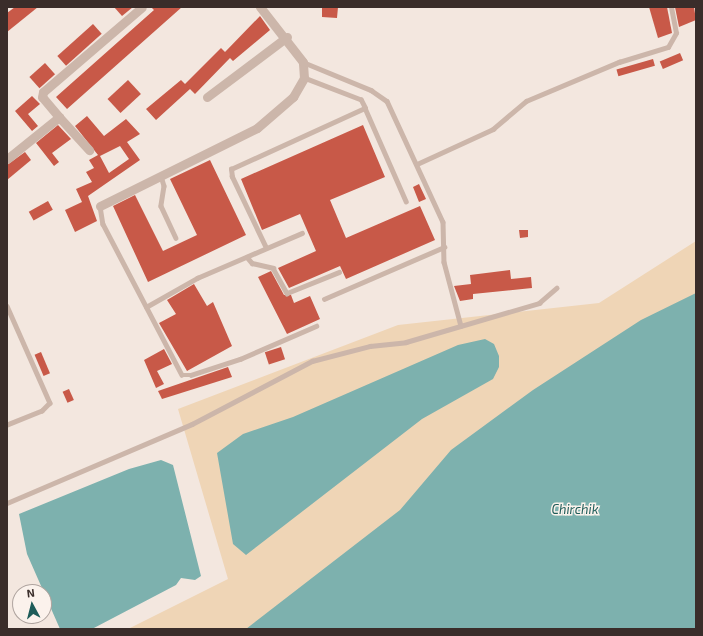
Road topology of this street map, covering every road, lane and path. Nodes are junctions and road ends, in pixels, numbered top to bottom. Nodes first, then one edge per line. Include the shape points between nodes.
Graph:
1 (142, 7) edge
2 (260, 7) edge
3 (671, 7) edge
4 (287, 38) junction
5 (303, 62) junction
6 (304, 78) junction
7 (207, 97) dead end
8 (365, 108) junction
9 (60, 117) junction
10 (89, 150) dead end
11 (7, 159) edge
12 (417, 164) junction
13 (161, 176) junction
14 (406, 201) dead end
15 (100, 206) joint
16 (302, 233) dead end
17 (176, 238) dead end
18 (444, 247) junction
19 (266, 248) junction
20 (247, 257) junction
21 (339, 272) dead end
22 (556, 288) dead end
23 (324, 299) dead end
24 (7, 306) edge
25 (146, 307) junction
26 (316, 326) dead end
27 (461, 326) junction
28 (7, 425) edge
29 (7, 503) edge

1 - 9 street via 43,92 42,97
2 - 4 street
3 - 12 lane via 676,34 668,47 619,62 526,101 493,129
4 - 5 street
4 - 7 street
5 - 6 street
5 - 12 lane via 378,93 392,110
6 - 8 lane via 361,100
6 - 13 street via 293,98 277,114
8 - 14 lane
8 - 19 lane via 231,169 232,177
9 - 10 street
9 - 11 street
12 - 18 lane via 443,222
13 - 15 street
13 - 17 lane via 164,186 161,206
15 - 25 lane via 103,224
16 - 19 lane
18 - 23 lane
18 - 27 lane
19 - 20 lane
20 - 21 lane via 252,263 273,268 287,293
20 - 25 lane via 197,278
22 - 27 lane via 539,303
24 - 28 lane via 50,403 42,411
25 - 26 lane via 179,372 185,376 240,359
27 - 29 lane via 406,342 370,346 312,361 192,424

